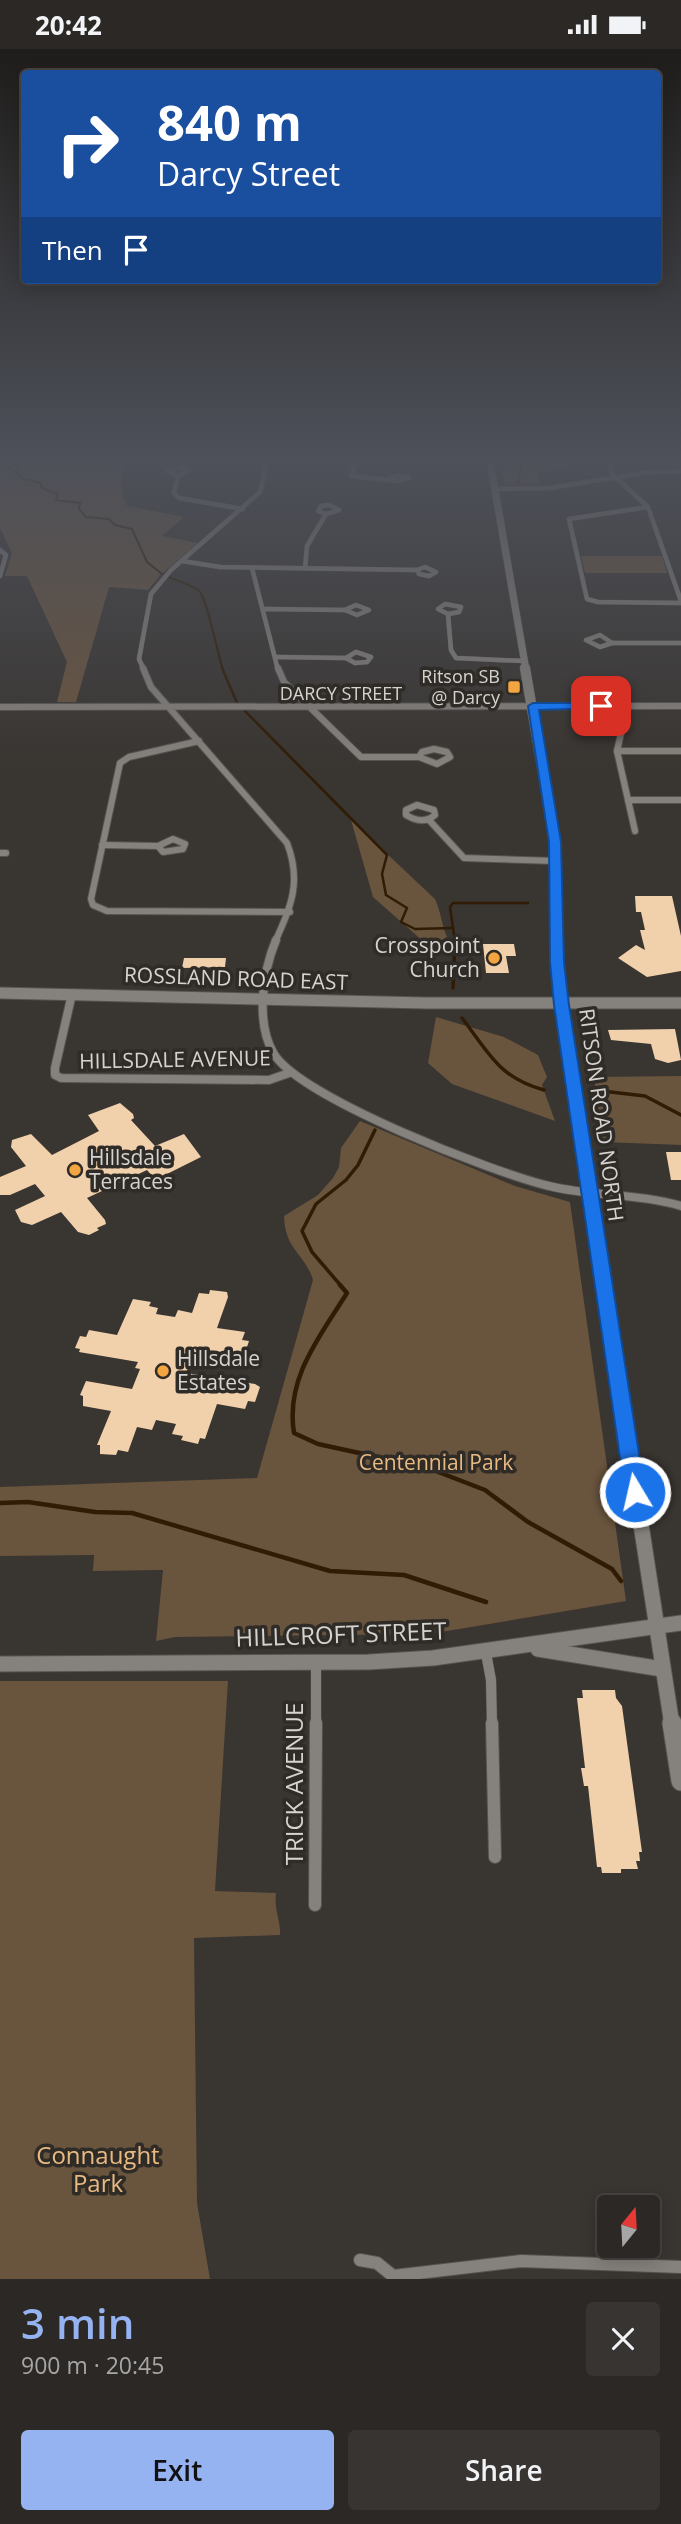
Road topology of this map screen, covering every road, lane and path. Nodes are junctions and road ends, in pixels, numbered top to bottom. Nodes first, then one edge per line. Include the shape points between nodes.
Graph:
1 (6, 559) edge
2 (306, 559) edge
3 (507, 559) edge
4 (578, 559) edge
5 (666, 559) edge
6 (182, 561) joint
7 (252, 568) junction
8 (305, 568) junction
9 (416, 570) dead end
10 (0, 576) edge
11 (681, 602) edge
12 (263, 609) junction
13 (345, 610) dead end
14 (448, 614) dead end
15 (612, 643) dead end
16 (681, 643) edge
17 (276, 657) junction
18 (346, 658) dead end
19 (524, 661) junction
20 (533, 706) junction
21 (627, 706) junction
22 (681, 706) edge
23 (0, 707) edge
24 (169, 707) junction
25 (309, 708) junction
26 (199, 741) junction
27 (617, 751) junction
28 (681, 751) edge
29 (419, 757) junction
30 (628, 800) junction
31 (681, 800) edge
32 (429, 820) dead end
33 (635, 831) dead end
34 (102, 845) junction
35 (158, 846) dead end
36 (555, 861) junction
37 (290, 912) junction
38 (0, 993) edge
39 (72, 993) junction
40 (264, 999) junction
41 (681, 1003) edge
42 (561, 1005) junction
43 (289, 1073) junction
44 (588, 1191) junction
45 (681, 1206) edge
46 (681, 1623) edge
47 (656, 1626) junction
48 (517, 1648) junction
49 (486, 1653) junction
50 (316, 1663) junction
51 (0, 1664) edge
52 (663, 1669) junction
53 (681, 1781) edge
54 (495, 1857) dead end
55 (315, 1905) dead end
56 (360, 2260) dead end
57 (681, 2267) edge

1 - 10 street
2 - 8 street
3 - 19 main road, RITSON ROAD NORTH
4 - 11 street via 587,599
5 - 11 street
6 - 7 street
6 - 24 street via 151,594 140,642 144,675
7 - 8 street
7 - 12 street
8 - 9 street
12 - 13 street
12 - 17 street
14 - 19 street via 456,658
15 - 16 street
17 - 18 street
17 - 25 street via 284,682
19 - 20 main road, RITSON ROAD NORTH
20 - 21 street, DARCY STREET
20 - 25 street, DARCY STREET
20 - 36 main road, RITSON ROAD NORTH
21 - 22 street, DARCY STREET
21 - 27 street
23 - 24 street, DARCY STREET
24 - 25 street, DARCY STREET
24 - 26 street
25 - 29 street via 361,757
26 - 34 street via 120,763
26 - 37 street via 287,843 296,883
27 - 28 street
27 - 30 street
29 - 29 street via 434,748 450,757 437,764
30 - 31 street
30 - 33 street
32 - 36 street via 464,858
34 - 35 street
34 - 37 street via 91,899 99,909
36 - 42 main road, RITSON ROAD NORTH
37 - 40 street via 270,957
38 - 39 main road, ROSSLAND ROAD EAST
39 - 40 main road, ROSSLAND ROAD EAST
39 - 43 street, HILLSDALE AVENUE via 55,1068 55,1075 61,1078 269,1080
40 - 42 main road, ROSSLAND ROAD EAST
40 - 43 street via 267,1041
41 - 42 main road, ROSSLAND ROAD EAST
42 - 44 main road, RITSON ROAD NORTH
43 - 44 street via 358,1110 504,1171 551,1187
44 - 45 street via 643,1196
44 - 47 main road, RITSON ROAD NORTH
46 - 47 main road, HILLCROFT STREET
47 - 48 street, HILLCROFT STREET
47 - 52 main road, RITSON ROAD NORTH
48 - 49 main road, HILLCROFT STREET
48 - 52 main road
49 - 50 main road, HILLCROFT STREET
49 - 54 street via 491,1681
50 - 51 main road, HILLCROFT STREET
50 - 55 street, TRICK AVENUE
52 - 53 main road, RITSON ROAD NORTH
56 - 57 street via 377,2263 393,2276 521,2261

